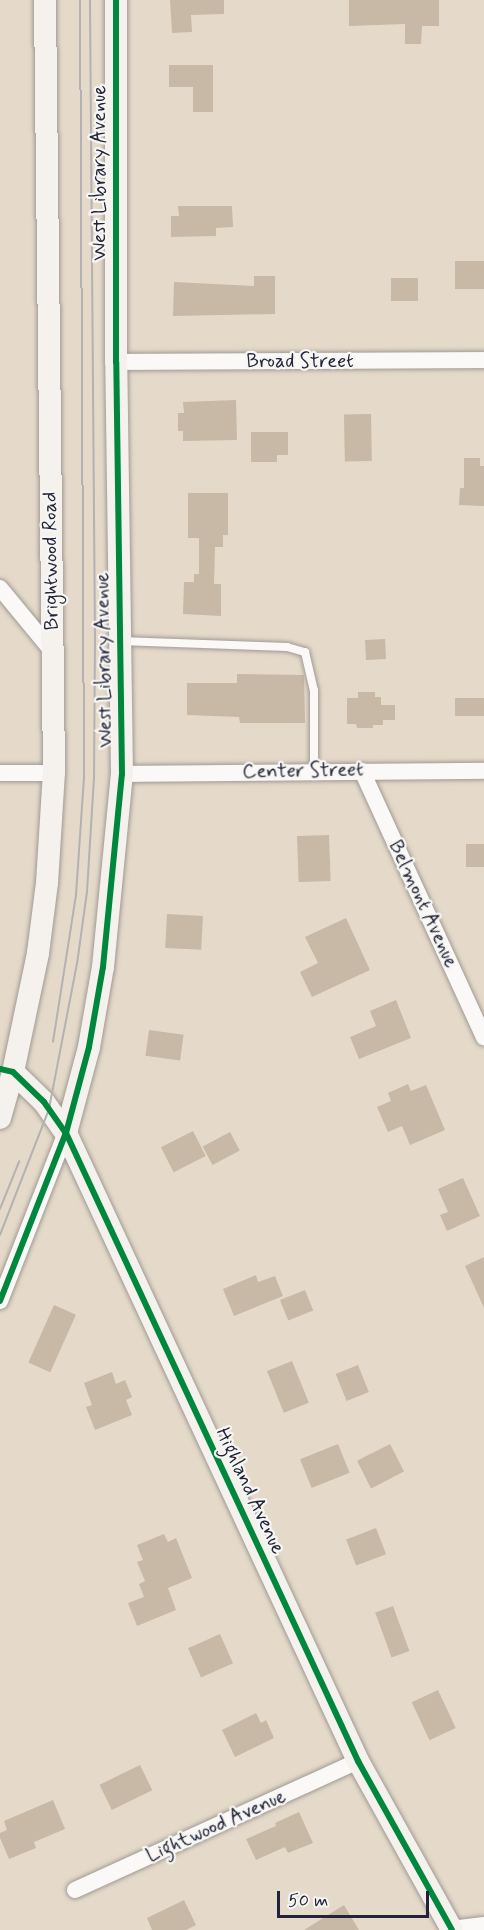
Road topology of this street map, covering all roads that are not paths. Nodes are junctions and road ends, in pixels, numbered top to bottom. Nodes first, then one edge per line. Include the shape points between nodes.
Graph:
1 (45, 0) edge
2 (116, 0) edge
3 (484, 360) edge
4 (116, 362) junction
5 (0, 588) edge
6 (120, 641) junction
7 (52, 651) junction
8 (314, 771) junction
9 (362, 771) junction
10 (484, 771) edge
11 (54, 773) junction
12 (0, 774) edge
13 (122, 774) junction
14 (484, 1037) edge
15 (7, 1071) edge
16 (0, 1118) edge
17 (66, 1133) junction
18 (0, 1301) edge
19 (358, 1761) junction
20 (75, 1890) dead end
21 (484, 1926) edge
22 (451, 1930) edge

1 - 7 street, Brightwood Road
2 - 4 street, West Library Avenue
3 - 4 street, Broad Street
4 - 6 street, West Library Avenue
5 - 7 street
6 - 8 lane via 287,647 305,652 314,690
6 - 13 street, West Library Avenue
7 - 11 street, Brightwood Road
8 - 9 street, Center Street
8 - 13 street, Center Street
9 - 10 street, Center Street
9 - 14 street, Belmont Avenue
11 - 12 street
11 - 15 street, Brightwood Road via 38,953
13 - 17 street, West Library Avenue via 103,967 89,1047
15 - 16 street, Brightwood Road
15 - 17 street, Highland Avenue via 44,1102
17 - 18 street, West Library Avenue
17 - 19 street, Highland Avenue
19 - 20 street, Lightwood Avenue
19 - 22 street, Highland Avenue
21 - 22 street

